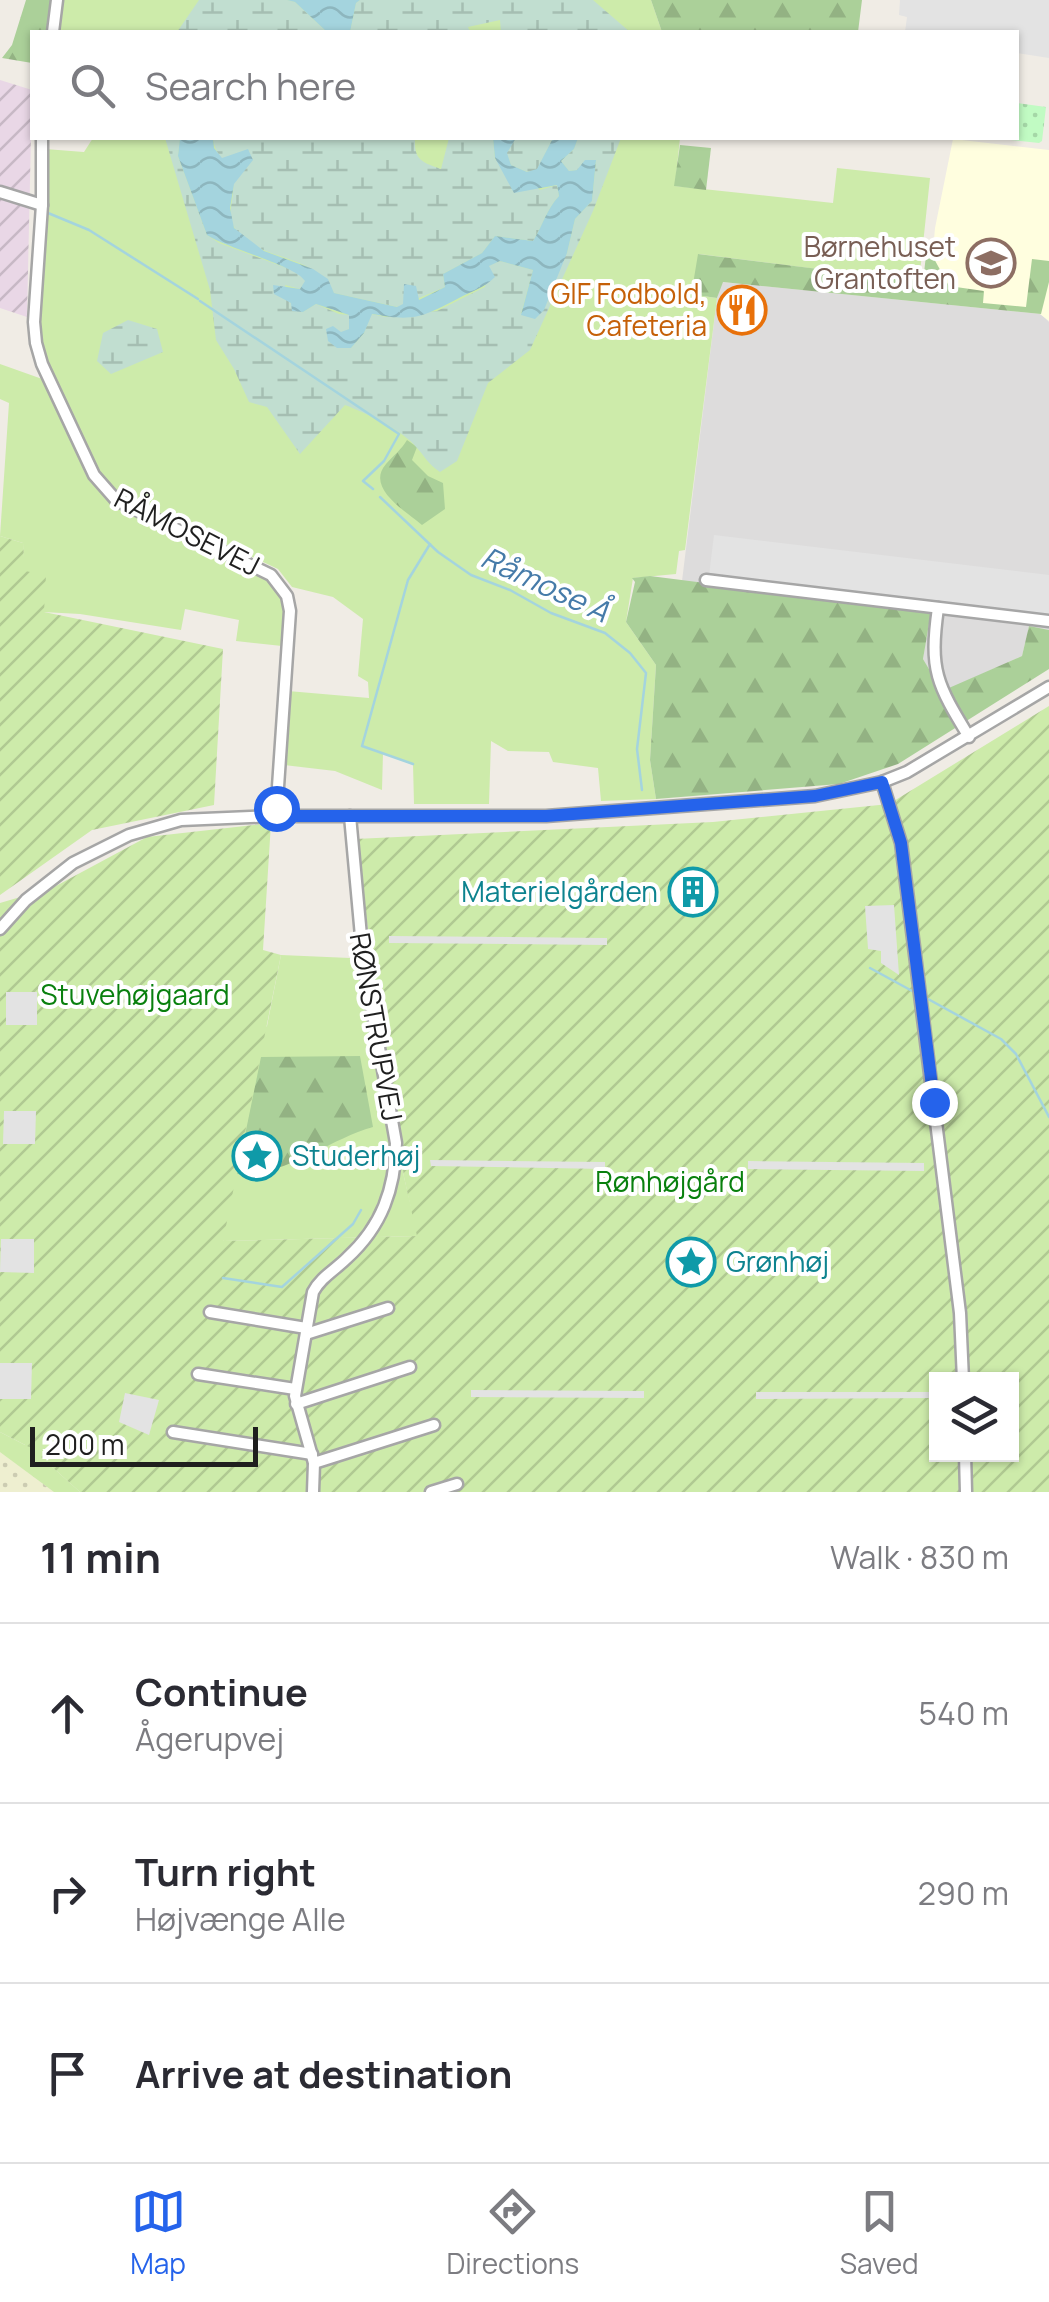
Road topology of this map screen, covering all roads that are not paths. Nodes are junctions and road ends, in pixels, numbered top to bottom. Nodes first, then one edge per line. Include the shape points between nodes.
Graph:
1 (58, 0) edge
2 (54, 30) edge
3 (42, 140) edge
4 (0, 192) edge
5 (42, 205) junction
6 (706, 580) dead end
7 (938, 608) junction
8 (1049, 621) edge
9 (1049, 687) edge
10 (969, 737) junction
11 (882, 782) junction
12 (276, 816) junction
13 (350, 816) junction
14 (0, 929) edge
15 (388, 1308) dead end
16 (210, 1312) dead end
17 (306, 1331) junction
18 (410, 1366) dead end
19 (962, 1372) edge
20 (198, 1374) dead end
21 (296, 1389) junction
22 (296, 1404) junction
23 (434, 1426) dead end
24 (172, 1432) dead end
25 (313, 1459) junction
26 (965, 1462) edge
27 (456, 1484) dead end
28 (313, 1492) edge
29 (431, 1492) edge
30 (966, 1492) edge

1 - 2 street
3 - 5 street, RÅMOSEVEJ
4 - 5 street
5 - 12 street, RÅMOSEVEJ via 36,343 94,474 116,500 270,574 287,596
6 - 7 street
7 - 8 street
7 - 10 street via 936,678
9 - 10 street
10 - 11 street
11 - 13 street via 815,796 546,816
11 - 19 street via 901,843
12 - 13 street
12 - 14 street via 181,820 116,840 44,884
13 - 17 street, RØNSTRUPVEJ via 395,1172 372,1232 319,1281
15 - 17 street
16 - 17 street
17 - 21 street, RØNSTRUPVEJ
18 - 22 street
20 - 21 street
21 - 22 street, RØNSTRUPVEJ
22 - 25 street, RØNSTRUPVEJ
23 - 25 street
24 - 25 street
25 - 28 street, RØNSTRUPVEJ
26 - 30 street
27 - 29 street

